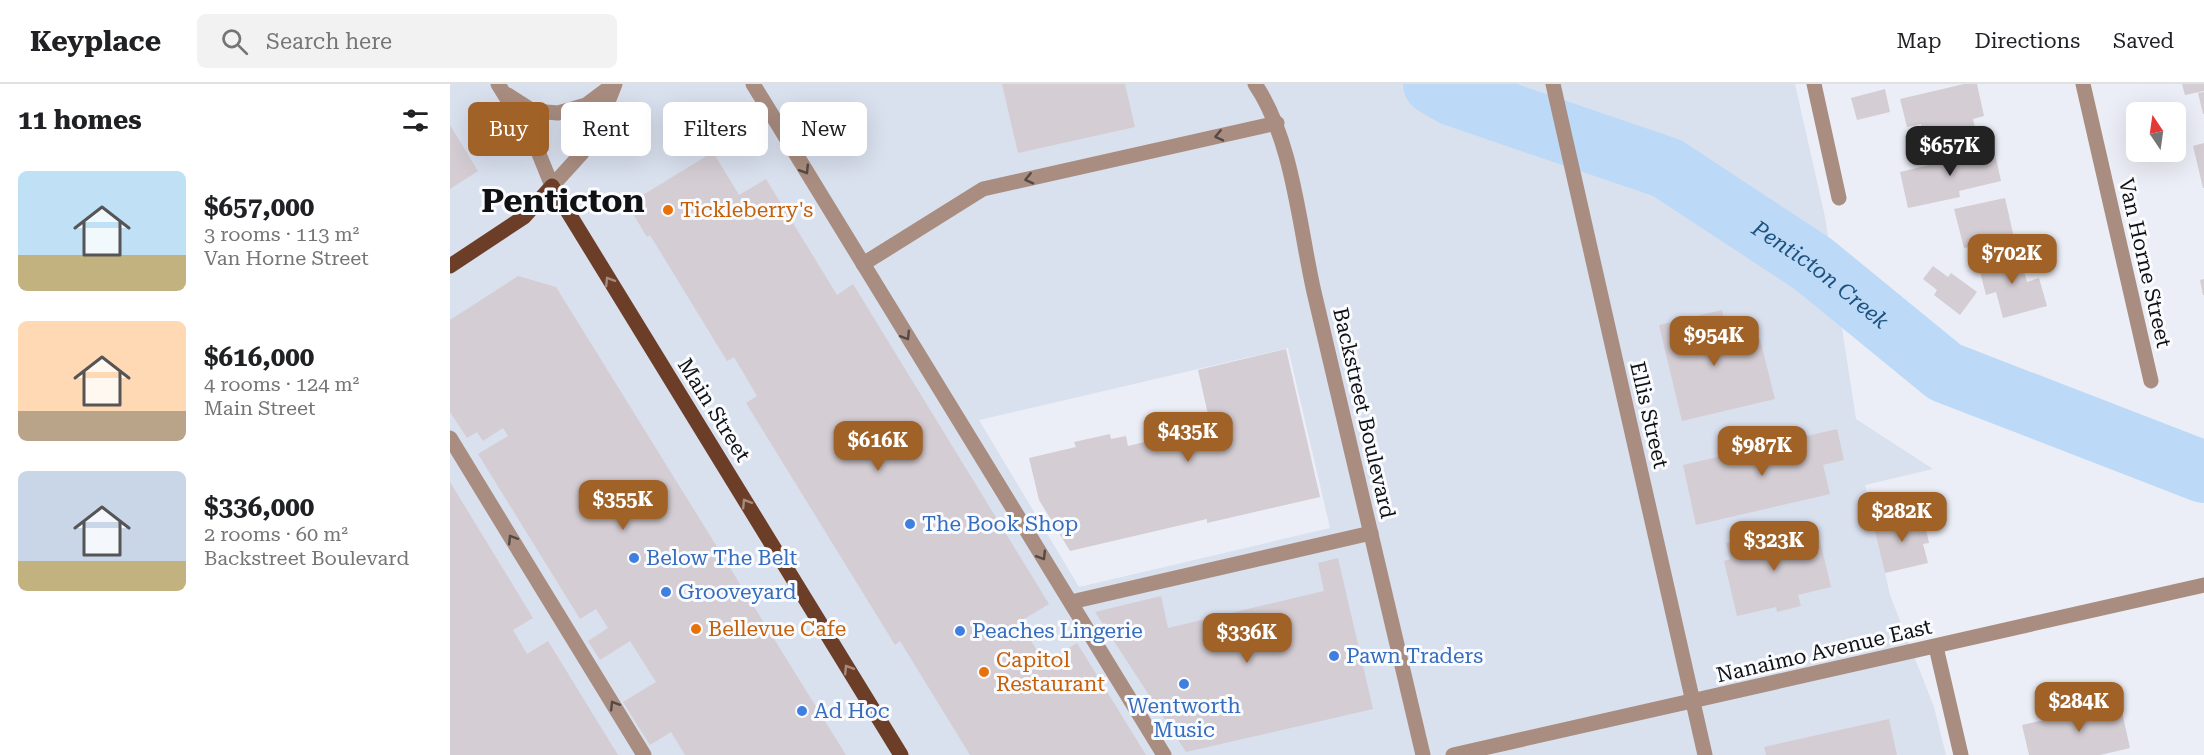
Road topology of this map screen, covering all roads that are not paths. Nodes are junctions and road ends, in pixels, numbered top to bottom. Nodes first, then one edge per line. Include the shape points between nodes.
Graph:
1 (615, 84) edge
2 (753, 84) edge
3 (1255, 84) edge
4 (1814, 84) edge
5 (2083, 84) edge
6 (1554, 86) edge
7 (500, 88) edge
8 (1276, 123) junction
9 (552, 186) junction
10 (1839, 198) dead end
11 (863, 264) junction
12 (450, 266) edge
13 (2151, 381) dead end
14 (450, 438) edge
15 (1371, 533) junction
16 (2204, 585) edge
17 (1071, 602) junction
18 (1936, 647) junction
19 (1693, 702) junction
20 (644, 755) edge
21 (901, 755) edge
22 (1164, 755) edge
23 (1423, 755) edge
24 (1453, 755) edge
25 (1706, 755) edge
26 (1961, 755) edge

1 - 7 street via 586,105 558,114 533,111
1 - 9 street via 582,153
2 -> 11 street
3 - 8 street, Backstreet Boulevard
4 - 10 street
5 - 13 street, Van Horne Street
6 - 19 street, Ellis Street
7 - 9 street, Main Street via 535,144
8 -> 11 street via 983,189
8 - 15 street, Backstreet Boulevard
9 - 12 main road via 524,217
21 -> 9 main road, Main Street
11 -> 17 street
20 -> 14 street
15 - 17 street
15 - 23 street, Backstreet Boulevard
16 - 18 street, Nanaimo Avenue East
17 - 22 street
18 - 19 street, Nanaimo Avenue East
18 - 26 street
19 - 24 street, Nanaimo Avenue East
19 - 25 street, Ellis Street

